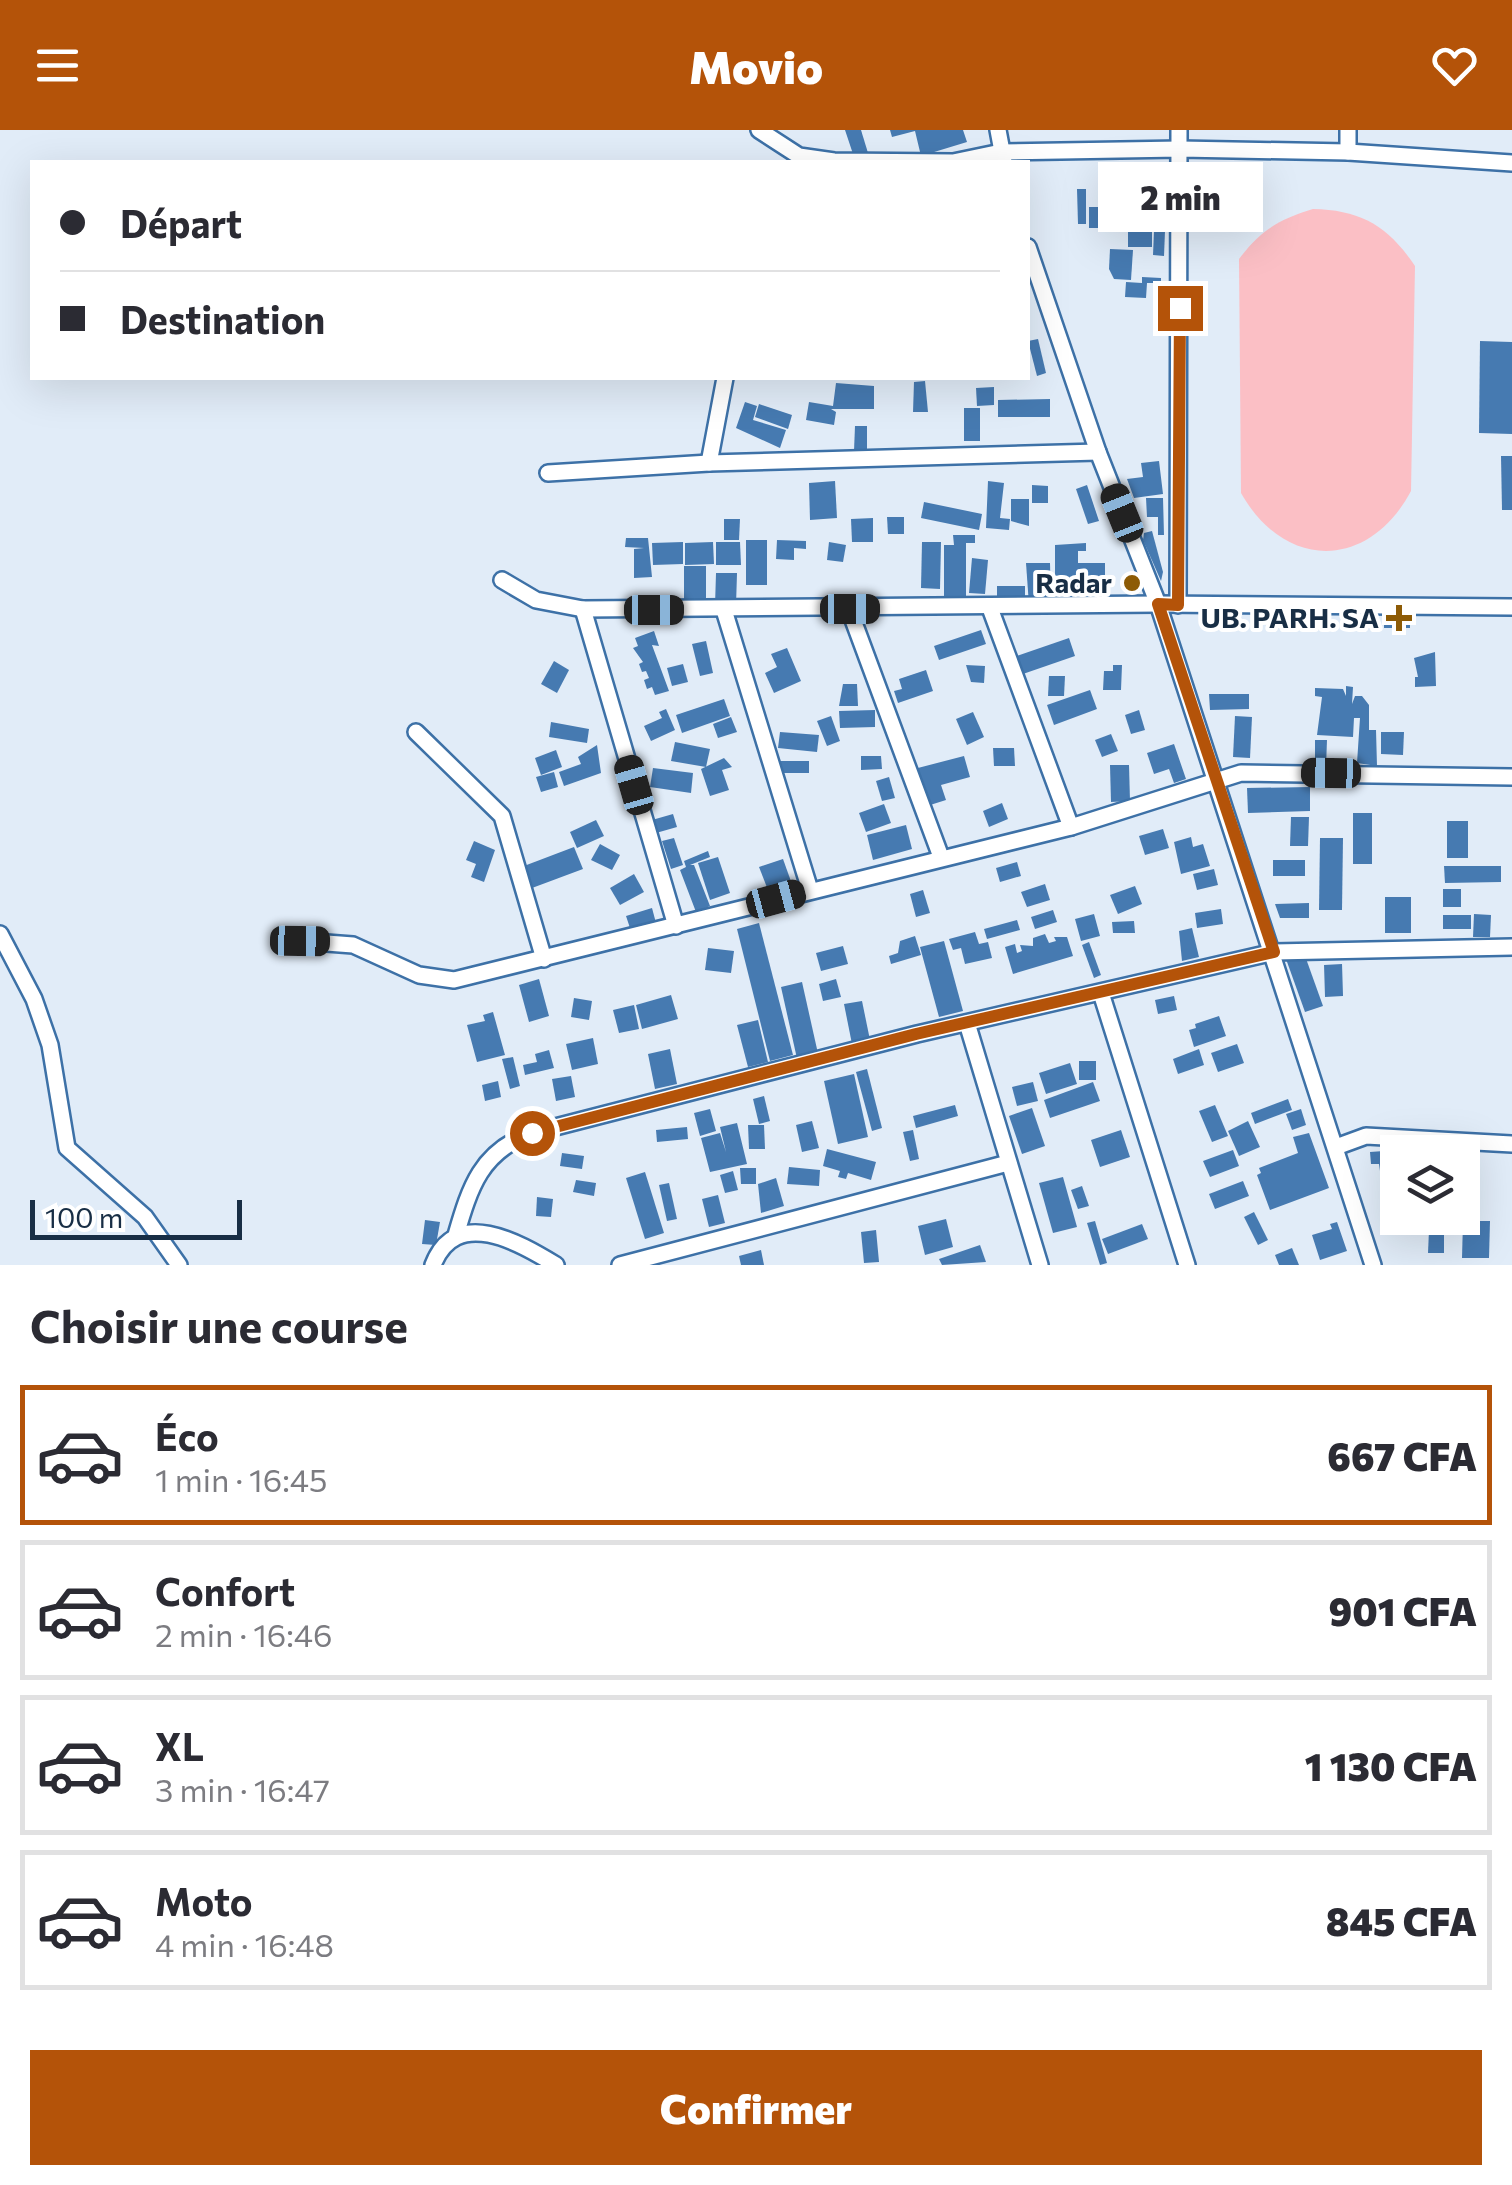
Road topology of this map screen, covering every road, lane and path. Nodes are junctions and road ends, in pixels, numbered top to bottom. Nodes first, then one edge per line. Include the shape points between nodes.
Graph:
1 (759, 130) edge
2 (998, 130) edge
3 (1179, 130) edge
4 (1348, 130) edge
5 (1180, 150) junction
6 (1348, 152) junction
7 (1003, 157) edge
8 (797, 159) edge
9 (973, 160) edge
10 (1512, 163) edge
11 (1030, 261) edge
12 (1035, 296) edge
13 (725, 380) edge
14 (1098, 452) junction
15 (709, 462) junction
16 (548, 473) dead end
17 (502, 580) dead end
18 (1158, 604) junction
19 (1178, 605) junction
20 (1512, 607) edge
21 (990, 608) junction
22 (582, 609) junction
23 (850, 609) junction
24 (724, 610) junction
25 (416, 732) dead end
26 (1512, 776) edge
27 (1216, 782) junction
28 (1071, 827) junction
29 (940, 858) junction
30 (810, 890) junction
31 (676, 926) junction
32 (0, 934) edge
33 (300, 941) dead end
34 (1512, 947) edge
35 (1274, 952) junction
36 (544, 959) junction
37 (1101, 994) junction
38 (967, 1023) junction
39 (1512, 1144) edge
40 (1336, 1147) junction
41 (1008, 1163) junction
42 (456, 1235) junction
43 (179, 1265) edge
44 (433, 1265) edge
45 (556, 1265) edge
46 (620, 1265) edge
47 (1040, 1265) edge
48 (1187, 1265) edge
49 (1373, 1265) edge

1 - 8 street
2 - 7 street
3 - 5 street
4 - 6 street
5 - 6 street
5 - 7 street
5 - 19 street
6 - 10 street
7 - 9 street
11 - 12 street
12 - 14 street
13 - 15 street
14 - 15 street
14 - 18 street
15 - 16 street
17 - 22 street via 536,600
18 - 19 street
18 - 21 street
18 - 27 street
19 - 20 street
21 - 23 street
21 - 28 street
22 - 24 street
22 - 31 street
23 - 24 street
23 - 29 street
24 - 30 street
25 - 36 street via 502,816
26 - 27 street via 1259,772
27 - 28 street
27 - 35 street
28 - 29 street
29 - 30 street
30 - 31 street
31 - 36 street
32 - 43 street via 50,1045 67,1148 145,1218
33 - 36 street via 353,946 434,979
34 - 35 street
35 - 37 street
35 - 40 street
37 - 38 street
37 - 48 street
38 - 41 street
38 - 42 street via 507,1142 476,1175
39 - 40 street via 1366,1136
40 - 49 street
41 - 46 street
41 - 47 street
42 - 44 street
42 - 45 street via 505,1238

